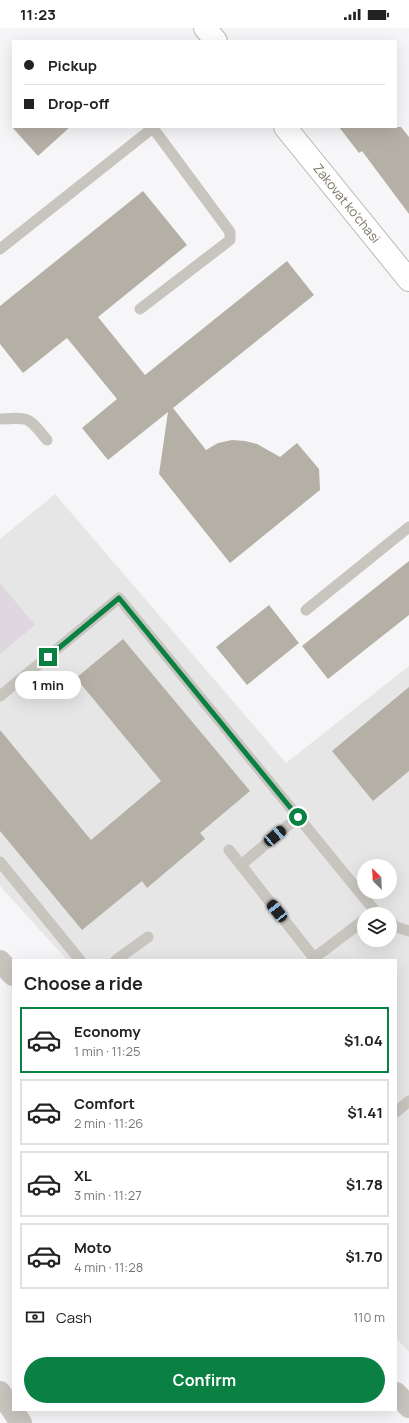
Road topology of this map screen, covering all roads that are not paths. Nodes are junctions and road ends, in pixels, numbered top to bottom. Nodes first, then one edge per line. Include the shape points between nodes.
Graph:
1 (205, 28) edge
2 (215, 40) edge
3 (154, 128) edge
4 (286, 128) edge
5 (0, 249) edge
6 (408, 276) edge
7 (140, 309) dead end
8 (0, 419) edge
9 (46, 440) dead end
10 (409, 528) edge
11 (306, 610) dead end
12 (0, 696) edge
13 (298, 817) junction
14 (229, 850) dead end
15 (0, 862) edge
16 (241, 865) junction
17 (370, 907) edge
18 (357, 925) edge
19 (397, 926) edge
20 (409, 931) edge
21 (148, 937) dead end
22 (79, 959) edge
23 (117, 959) edge
24 (0, 961) edge
25 (12, 974) edge
26 (409, 1101) edge
27 (397, 1111) edge
28 (0, 1392) edge
29 (397, 1394) edge
30 (409, 1407) edge
31 (12, 1410) edge
32 (13, 1411) edge
33 (21, 1423) edge

1 - 2 street
3 - 5 lane
3 - 7 lane via 230,232 230,240
4 - 6 street, Zakovat ko'chasi
8 - 9 lane via 21,417 31,421
10 - 11 lane
12 - 13 lane via 119,598
13 - 16 lane
13 - 17 lane
14 - 16 lane
15 - 22 lane
16 - 18 lane via 314,958
19 - 20 lane
21 - 23 lane
24 - 25 street
26 - 27 lane
28 - 31 street
29 - 30 street
32 - 33 street

